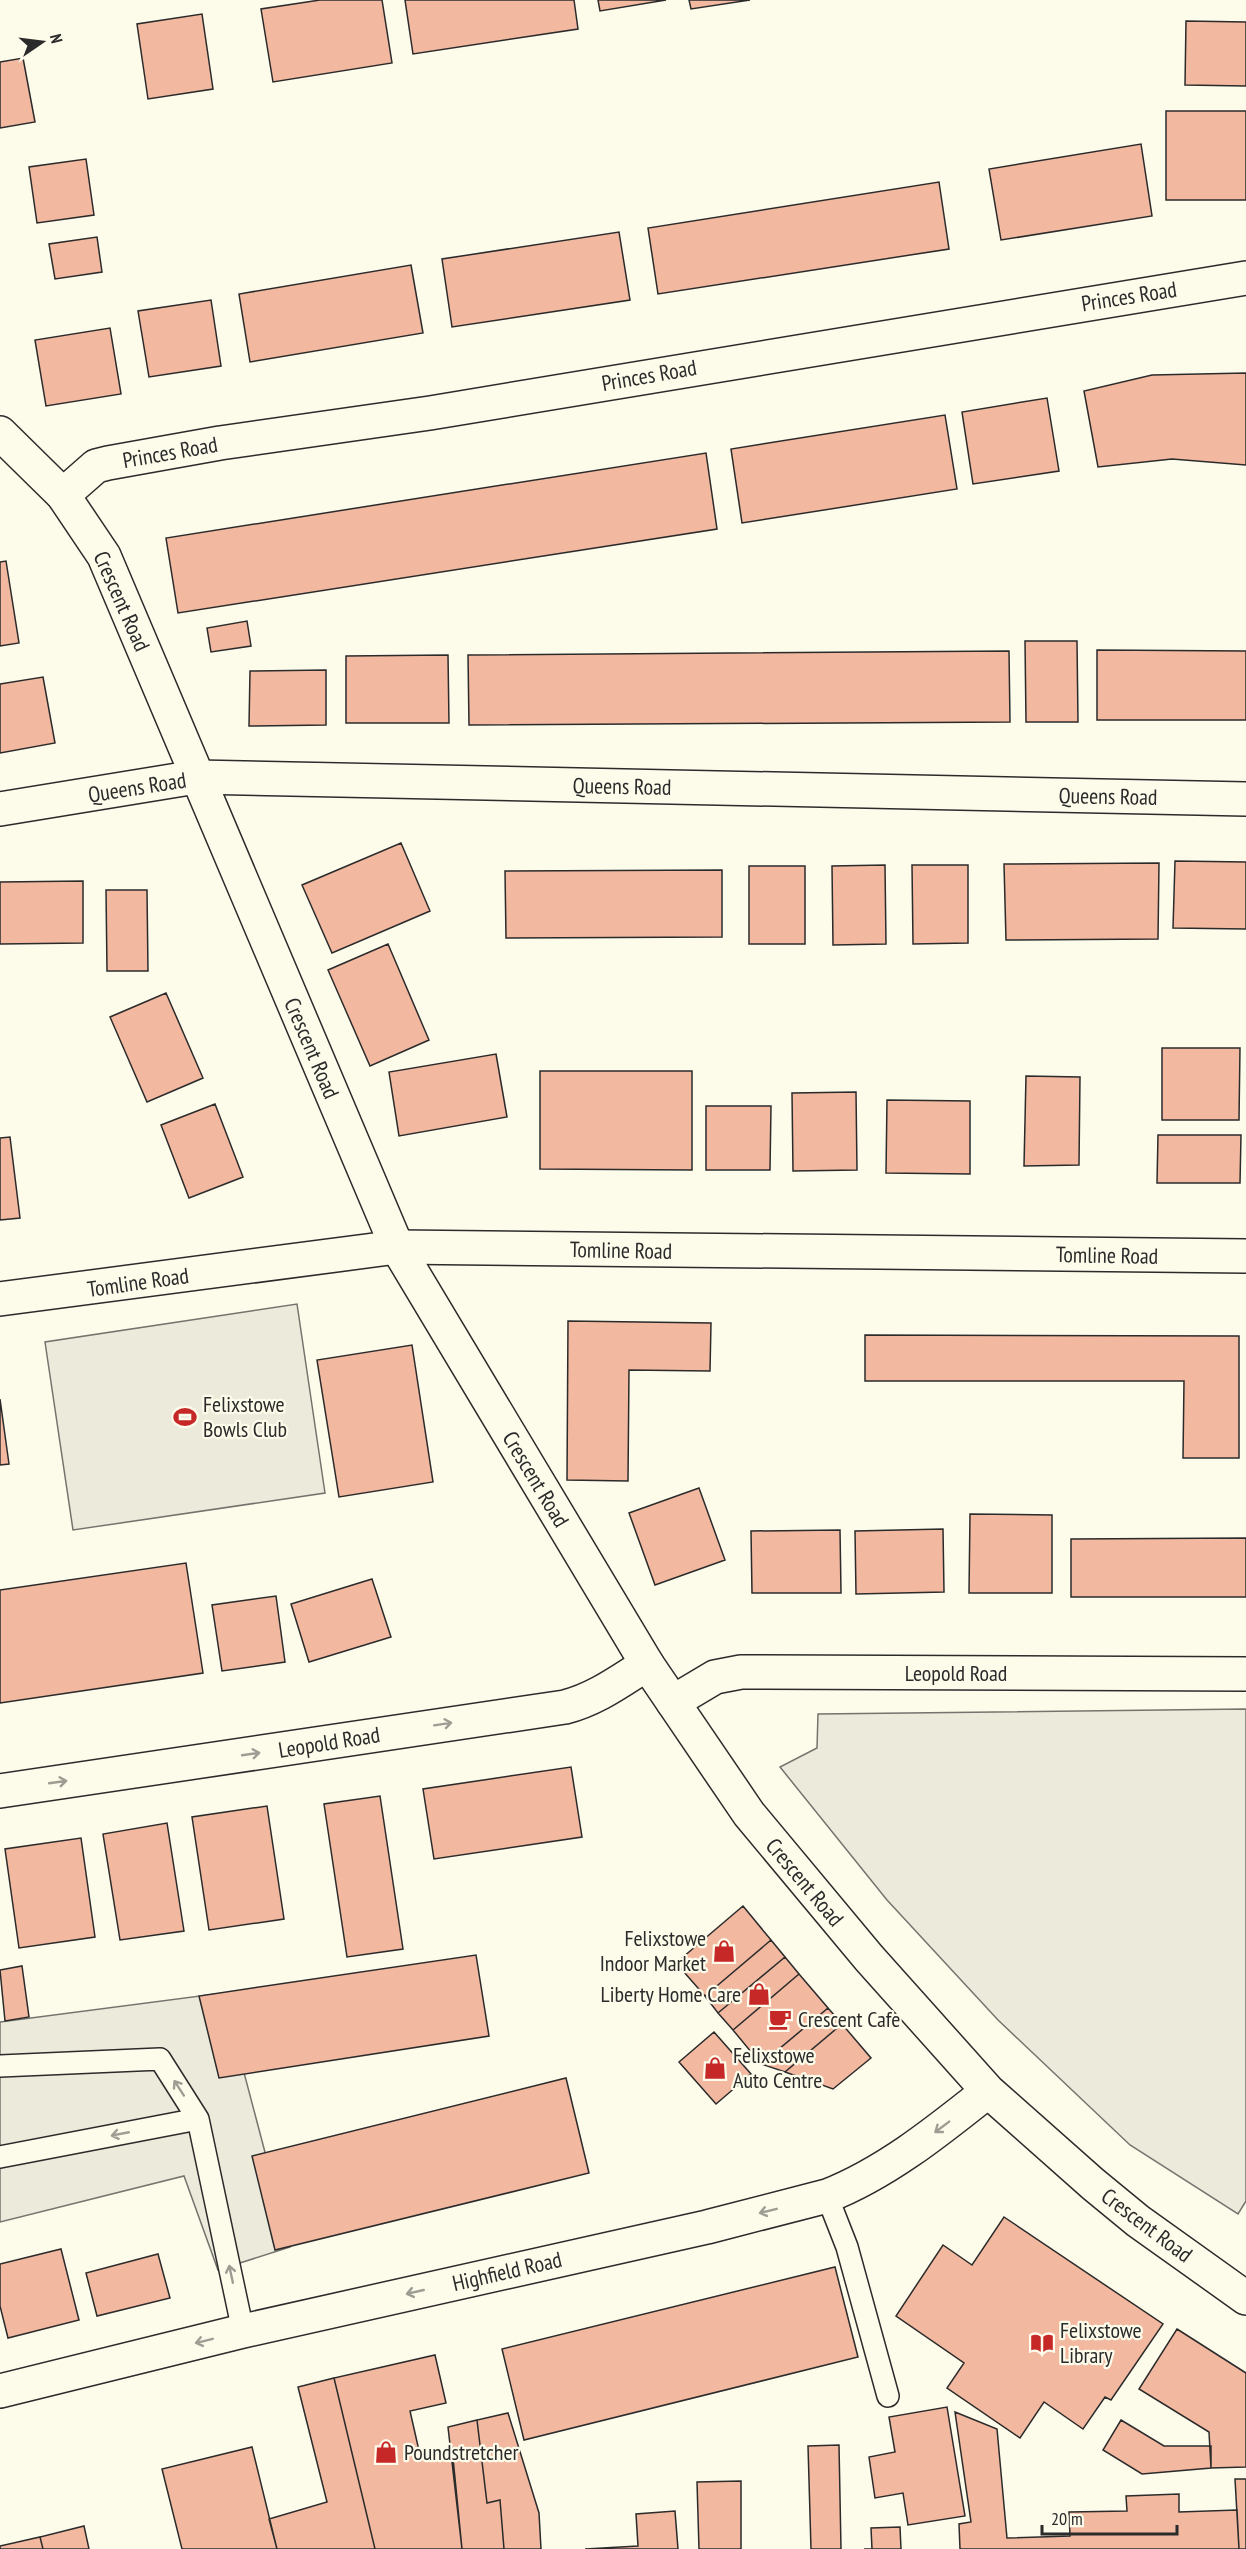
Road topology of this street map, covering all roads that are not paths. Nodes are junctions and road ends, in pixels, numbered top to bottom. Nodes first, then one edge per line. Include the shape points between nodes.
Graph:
1 (1246, 278) edge
2 (3, 442) edge
3 (63, 495) junction
4 (196, 777) junction
5 (1246, 799) edge
6 (0, 809) edge
7 (397, 1247) junction
8 (1246, 1256) edge
9 (0, 1299) edge
10 (647, 1664) junction
11 (1246, 1674) edge
12 (673, 1702) junction
13 (0, 1791) edge
14 (0, 2066) edge
15 (988, 2091) junction
16 (198, 2119) junction
17 (0, 2157) edge
18 (827, 2196) junction
19 (1246, 2298) edge
20 (243, 2331) junction
21 (0, 2391) edge
22 (888, 2396) dead end

1 - 3 street, Princes Road via 430,413 119,460 96,466
2 - 3 street, Crescent Road
3 - 4 street, Crescent Road via 104,556
4 - 5 street, Queens Road
4 - 6 street, Queens Road
4 - 7 street, Crescent Road
7 - 8 street, Tomline Road
7 - 9 street, Tomline Road
7 - 10 street, Crescent Road
10 - 12 street, Crescent Road
13 -> 10 street, Leopold Road via 565,1707 604,1692
11 - 12 street, Leopold Road via 741,1672 715,1677
12 - 15 street, Crescent Road via 749,1814 869,1958
16 -> 14 lane via 160,2059
15 -> 18 street, Highfield Road via 907,2151
15 - 19 street, Crescent Road via 1111,2199
16 -> 17 lane
20 -> 16 lane
18 -> 20 street, Highfield Road
18 - 22 lane via 847,2247
20 -> 21 street, Highfield Road

